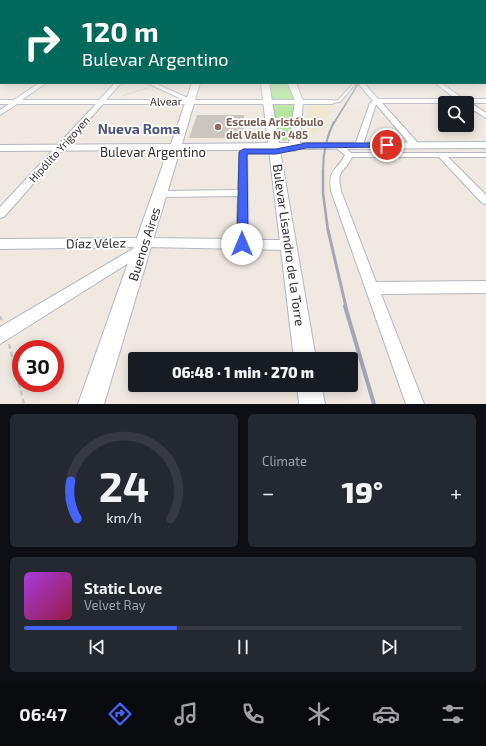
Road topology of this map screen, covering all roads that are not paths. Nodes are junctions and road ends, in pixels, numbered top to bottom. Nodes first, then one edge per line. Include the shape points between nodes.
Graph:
1 (42, 84) edge
2 (117, 84) edge
3 (153, 84) edge
4 (196, 84) edge
5 (265, 84) edge
6 (292, 84) edge
7 (354, 84) edge
8 (362, 84) edge
9 (439, 84) edge
10 (456, 96) edge
11 (190, 101) junction
12 (377, 101) junction
13 (486, 101) edge
14 (0, 102) edge
15 (16, 102) junction
16 (101, 102) junction
17 (268, 102) junction
18 (299, 102) junction
19 (332, 102) joint
20 (438, 102) edge
21 (474, 102) edge
22 (474, 108) edge
23 (0, 113) edge
24 (486, 116) edge
25 (294, 144) junction
26 (338, 145) junction
27 (359, 145) junction
28 (415, 145) junction
29 (433, 145) junction
30 (486, 145) edge
31 (275, 146) junction
32 (0, 148) edge
33 (58, 150) junction
34 (174, 150) junction
35 (0, 152) edge
36 (243, 152) junction
37 (349, 155) junction
38 (442, 155) junction
39 (486, 155) edge
40 (242, 193) junction
41 (161, 194) junction
42 (486, 201) edge
43 (0, 214) edge
44 (0, 244) edge
45 (242, 244) junction
46 (288, 244) junction
47 (143, 246) junction
48 (486, 287) edge
49 (372, 288) junction
50 (3, 334) edge
51 (304, 352) edge
52 (310, 392) edge
53 (91, 404) edge
54 (312, 404) edge
55 (415, 404) edge

1 - 15 street
2 - 16 street, Hipólito Yrigoyen
3 - 11 street
4 - 11 main road, Buenos Aires
5 - 17 main road, Bulevar Lisandro de la Torre
6 - 18 main road
7 - 19 lane via 339,101
8 - 12 street
9 - 10 street
11 - 16 street, Alvear
11 - 17 street, Alvear
11 - 34 main road, Buenos Aires
12 - 20 street
12 - 27 street via 373,103
12 - 28 street
13 - 21 street
14 - 15 street, Alvear
15 - 16 street, Alvear
15 - 23 street
16 - 33 street, Hipólito Yrigoyen
17 - 18 street, Alvear
17 - 31 main road, Bulevar Lisandro de la Torre
18 - 19 street, Alvear
18 - 25 main road
22 - 24 street
25 - 26 main road, Bulevar Argentino
25 - 31 main road, Bulevar Argentino
26 - 27 main road, Bulevar Argentino
26 - 37 street
27 - 28 main road, Bulevar Argentino
28 - 29 main road, Bulevar Argentino
29 - 30 main road, Bulevar Argentino
29 - 38 street
31 - 34 main road, Bulevar Argentino
31 - 36 main road, Bulevar Argentino
31 - 46 main road, Bulevar Lisandro de la Torre
32 - 33 main road, Bulevar Argentino
33 - 34 main road, Bulevar Argentino
33 - 35 main road, Bulevar Argentino
33 - 43 street, Hipólito Yrigoyen
34 - 36 main road, Bulevar Argentino
34 - 41 main road, Buenos Aires
36 - 40 street
37 - 38 street
37 - 49 street via 336,171 334,181
38 - 39 street
38 - 42 street
40 - 41 street
40 - 45 street
41 - 47 main road, Buenos Aires
44 - 47 street, Díaz Vélez
45 - 46 street, Díaz Vélez
45 - 47 street, Díaz Vélez
46 - 51 main road, Bulevar Lisandro de la Torre
47 - 50 street
47 - 53 main road, Buenos Aires
48 - 49 street
49 - 55 street
52 - 54 main road

